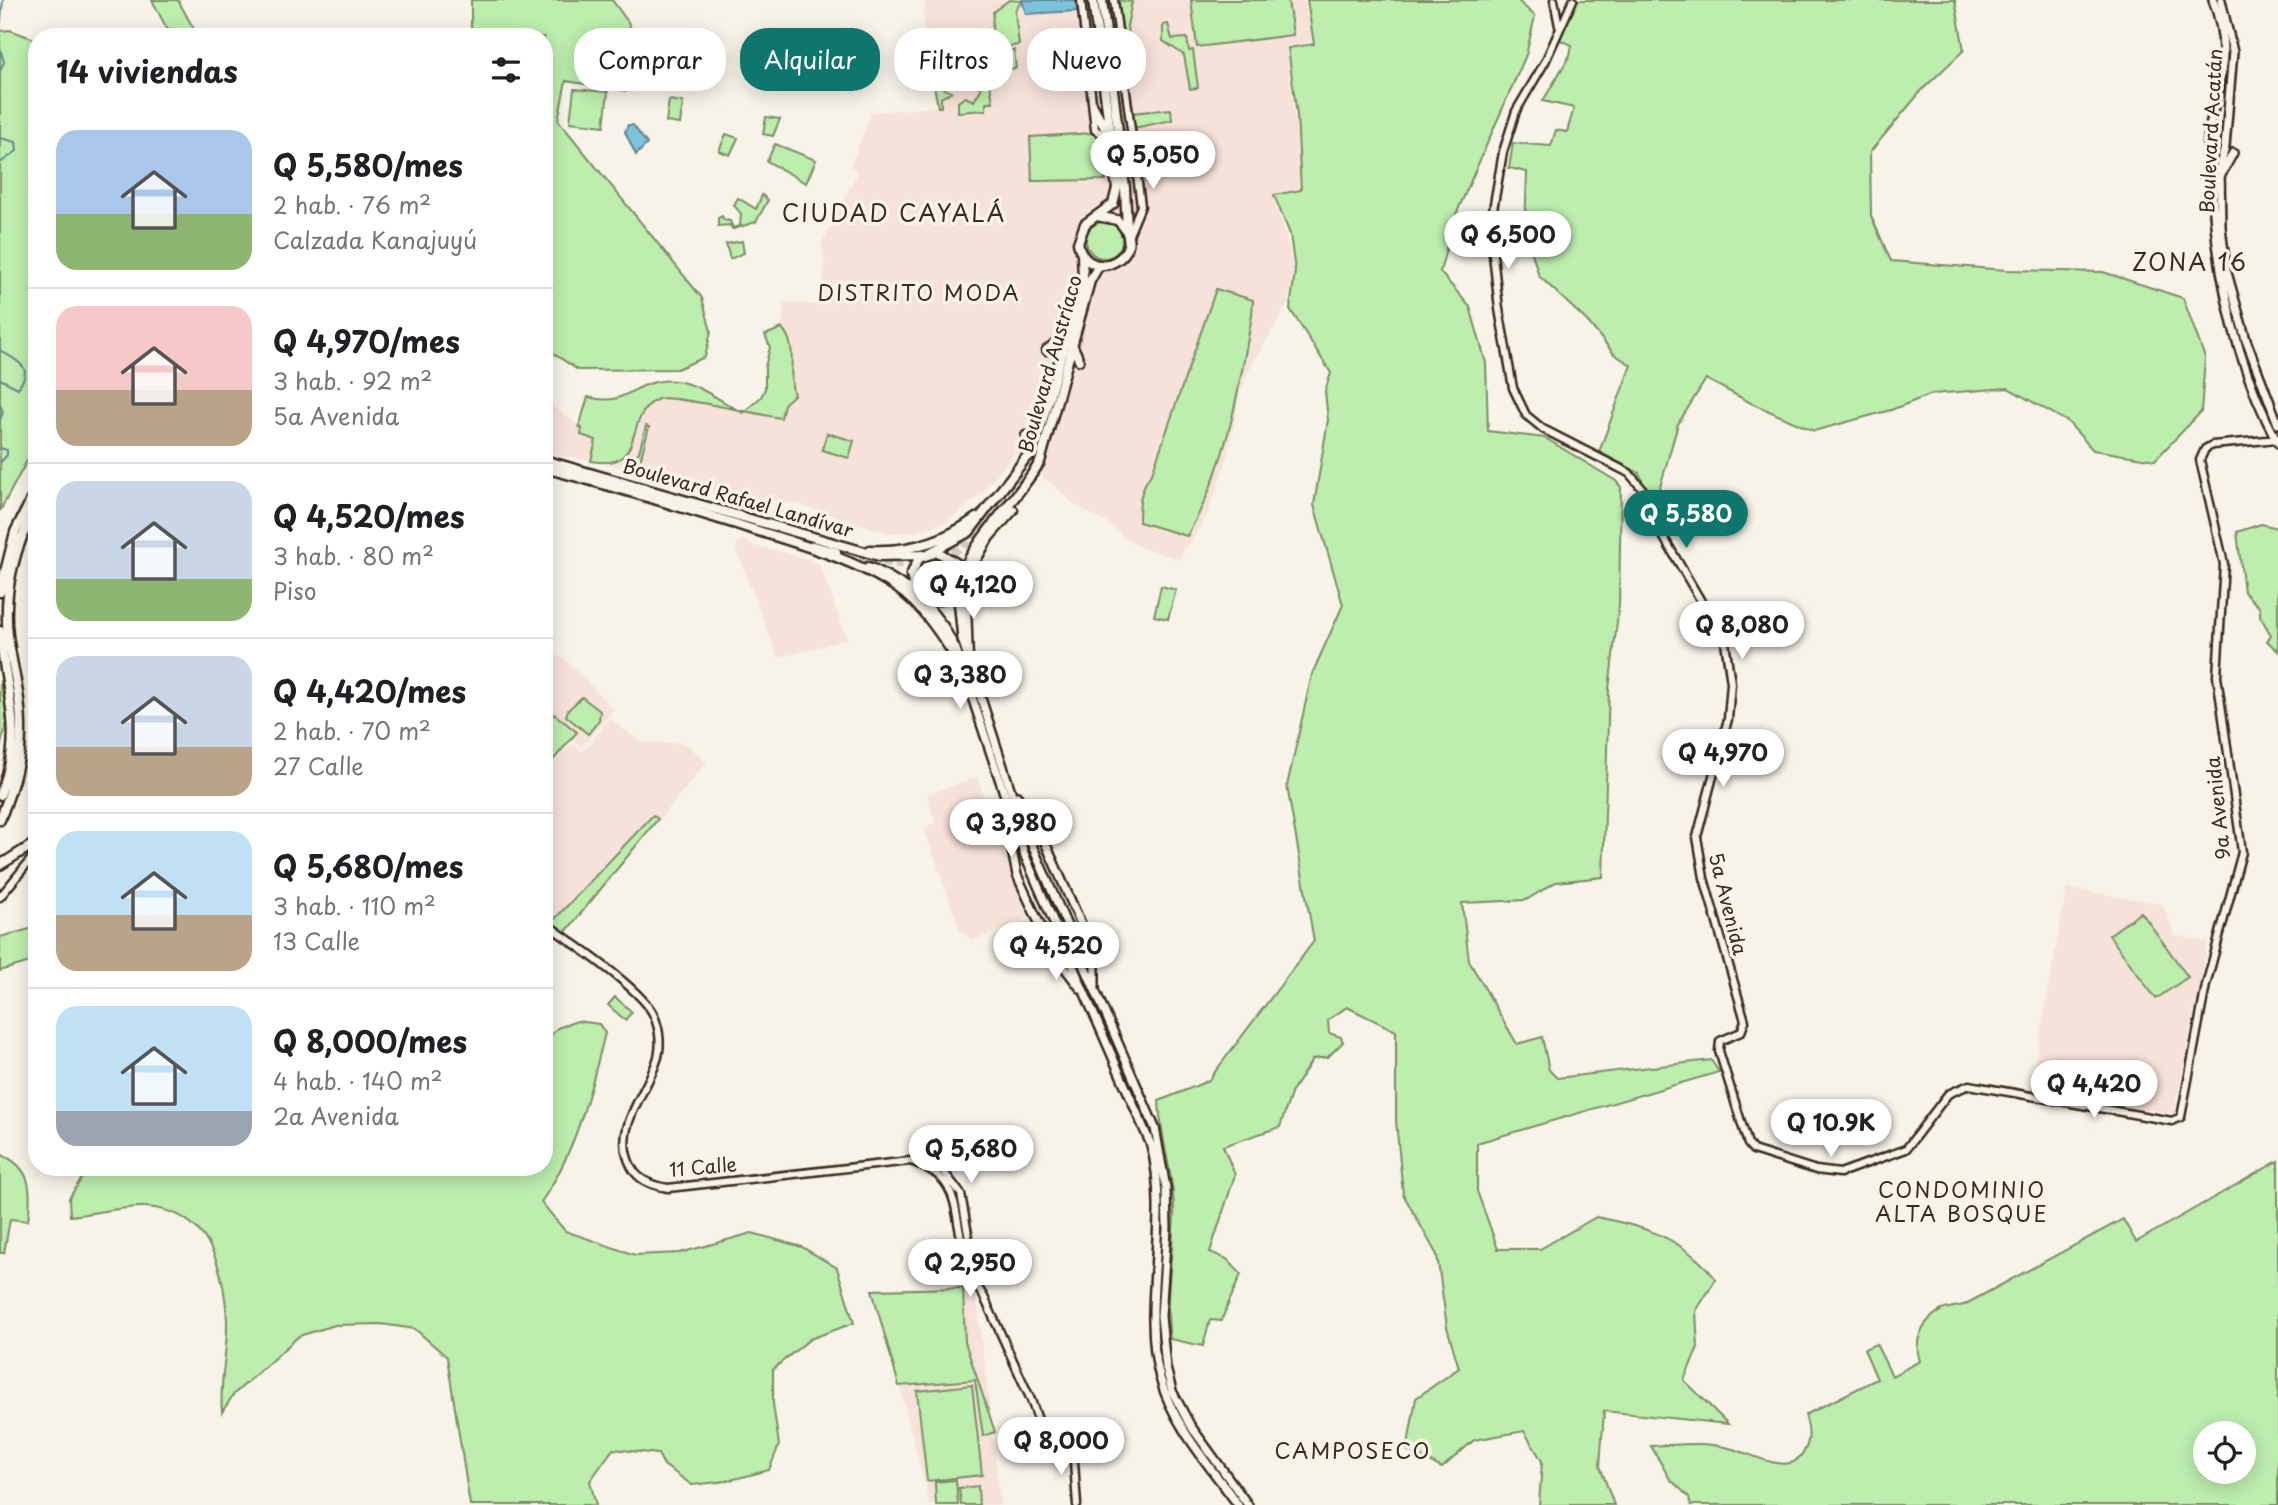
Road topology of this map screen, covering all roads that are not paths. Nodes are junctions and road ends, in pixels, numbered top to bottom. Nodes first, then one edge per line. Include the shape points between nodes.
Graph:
1 (1081, 0) edge
2 (1093, 0) edge
3 (1102, 0) edge
4 (1114, 0) edge
5 (1554, 0) edge
6 (1573, 0) edge
7 (2213, 0) edge
8 (2221, 0) edge
9 (1084, 28) edge
10 (1099, 28) edge
11 (1103, 28) edge
12 (1117, 28) edge
13 (1559, 28) junction
14 (1092, 91) edge
15 (1107, 91) edge
16 (1110, 91) edge
17 (1125, 91) edge
18 (1094, 108) junction
19 (1111, 138) junction
20 (2233, 153) dead end
21 (2221, 176) junction
22 (1097, 216) junction
23 (1127, 234) junction
24 (1082, 254) junction
25 (1099, 265) junction
26 (1069, 329) junction
27 (1072, 344) junction
28 (1047, 350) dead end
29 (1079, 360) dead end
30 (2278, 425) edge
31 (1026, 436) dead end
32 (1047, 436) junction
33 (2277, 440) edge
34 (1050, 455) dead end
35 (1029, 456) junction
36 (553, 457) edge
37 (553, 462) edge
38 (1040, 462) junction
39 (573, 467) junction
40 (553, 471) edge
41 (1025, 474) tunnel mouth
42 (28, 506) edge
43 (1013, 510) dead end
44 (985, 511) junction
45 (28, 526) edge
46 (797, 543) junction
47 (976, 545) junction
48 (860, 550) junction
49 (836, 552) tunnel mouth
50 (928, 553) junction
51 (852, 564) junction
52 (972, 570) junction
53 (960, 576) junction
54 (957, 588) junction
55 (0, 592) edge
56 (918, 594) junction
57 (0, 631) edge
58 (964, 661) junction
59 (989, 751) junction
60 (1013, 789) junction
61 (0, 794) edge
62 (0, 820) edge
63 (28, 848) edge
64 (28, 863) edge
65 (0, 865) edge
66 (0, 897) edge
67 (553, 929) edge
68 (1083, 932) junction
69 (1077, 950) junction
70 (1052, 951) junction
71 (1068, 954) junction
72 (1095, 990) junction
73 (1085, 994) junction
74 (1906, 1149) joint
75 (910, 1161) junction
76 (969, 1260) junction
77 (1077, 1505) edge
78 (1238, 1505) edge
79 (1248, 1505) edge

1 - 9 street
2 - 10 main road
3 - 11 main road
4 - 12 street
5 - 13 street
6 - 13 street
7 - 33 main road, Boulevard Acatán via 2223,59 2208,144 2216,254 2234,330
8 - 21 main road, Boulevard Acatán via 2233,52
13 - 74 street, 5a Avenida via 1514,116 1499,170 1490,234 1504,348 1517,399 1528,417 1552,435 1629,473 1645,492 1660,531 1725,642 1731,683 1724,734 1697,836 1702,871 1745,1021 1742,1030 1720,1041 1719,1051 1748,1144 1753,1150 1833,1173
14 - 18 street
15 - 19 main road
16 - 23 main road
17 - 23 street via 1141,206
18 - 19 main road
18 - 19 street via 1096,130
19 - 22 main road via 1115,197 1108,210
20 - 21 main road
21 - 30 main road, Boulevard Acatán via 2226,269 2249,351
22 - 23 main road via 1112,217
22 - 24 main road via 1081,230 1078,243
23 - 25 main road via 1121,258
24 - 25 main road
24 - 26 main road, Boulevard Austríaco via 1083,279
25 - 27 main road, Boulevard Austríaco
26 - 28 main road
26 - 35 main road, Boulevard Austríaco
27 - 29 main road
27 - 32 main road, Boulevard Austríaco
31 - 35 main road
32 - 38 main road, Boulevard Austríaco
32 - 41 main road
33 - 74 street, 9a Avenida via 2216,444 2202,452 2200,465 2224,564 2217,676 2242,852 2206,985 2182,1115 2172,1121 1969,1084 1953,1090
34 - 38 main road
35 - 44 main road, Boulevard Austríaco
36 - 39 main road
37 - 39 main road, Boulevard Rafael Landívar
38 - 47 main road, Boulevard Austríaco
39 - 48 main road, Boulevard Rafael Landívar
40 - 46 main road, Boulevard Rafael Landívar
42 - 55 main road via 15,532
43 - 52 main road via 989,537
44 - 48 main road via 923,545
44 - 50 main road, Boulevard Austríaco via 968,532
45 - 62 main road via 8,590 8,636 22,733 14,784
46 - 49 main road
46 - 51 main road
47 - 52 main road
47 - 53 main road, Boulevard Austríaco
48 - 50 main road, Boulevard Rafael Landívar via 889,557
50 - 53 main road via 951,557
50 - 56 main road via 912,569 911,581
51 - 56 main road via 885,573
51 - 58 main road via 909,597
52 - 58 main road
53 - 54 main road
54 - 56 main road via 940,600
54 - 58 main road
56 - 58 main road
57 - 61 main road via 14,727
58 - 59 main road
58 - 60 main road
59 - 70 main road via 991,773 1008,825 1012,862
59 - 71 main road via 1025,856
60 - 68 main road via 1036,822
60 - 69 main road via 1018,813
63 - 65 main road
64 - 66 street
67 - 75 street, 11 Calle via 638,995 654,1015 660,1039 658,1055 632,1112 624,1143 625,1155 644,1180 668,1188
68 - 69 main road
68 - 72 main road via 1095,964
69 - 71 main road
69 - 72 main road
70 - 71 main road
70 - 73 main road
71 - 73 main road
72 - 79 main road via 1148,1110 1162,1157 1167,1219 1161,1316 1168,1380 1190,1425
73 - 78 main road via 1145,1129 1157,1169 1160,1223 1153,1310 1161,1381 1178,1419
75 - 76 street, 11 Calle via 942,1180 955,1200
75 - 76 street via 932,1163 956,1186 964,1208
76 - 77 street via 971,1277 1031,1400 1047,1445 1073,1447

